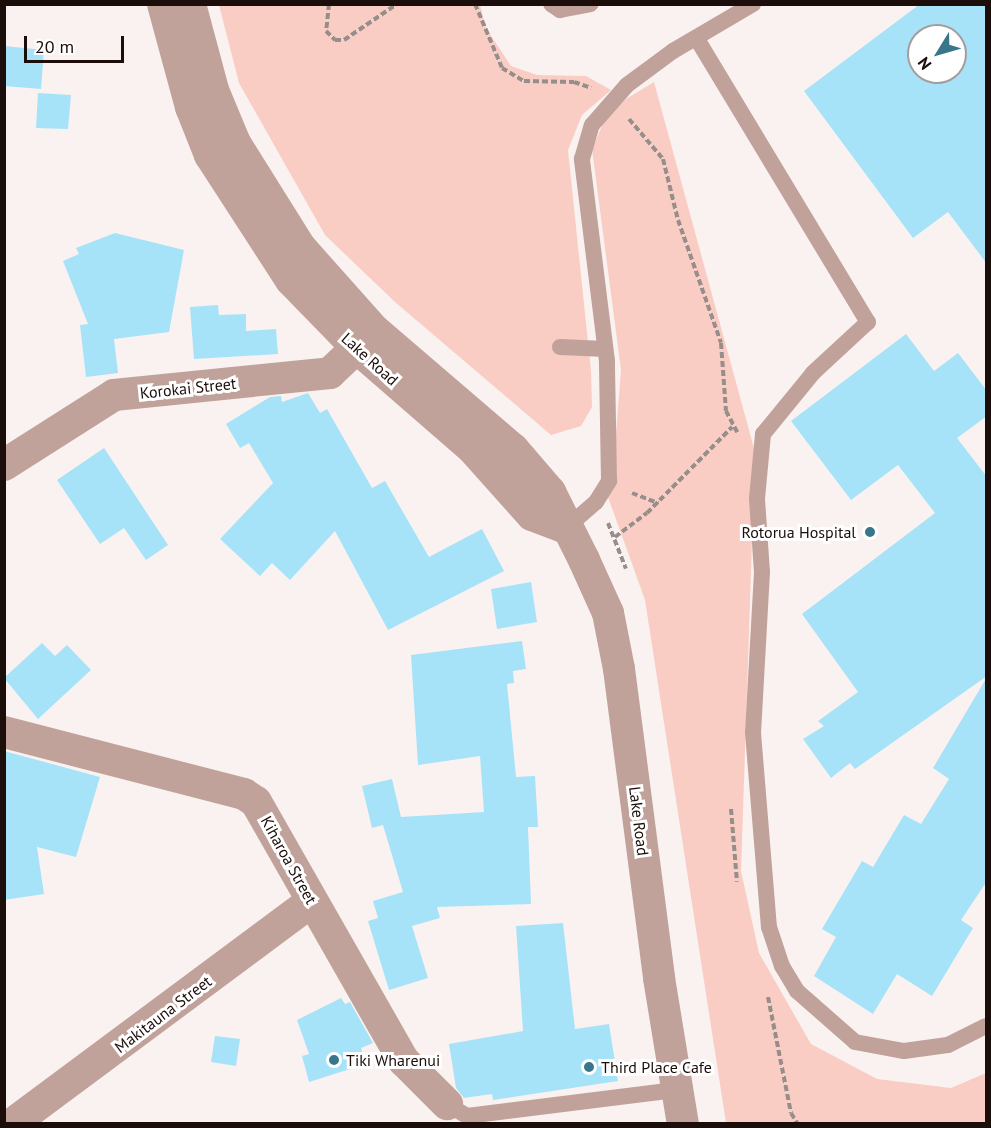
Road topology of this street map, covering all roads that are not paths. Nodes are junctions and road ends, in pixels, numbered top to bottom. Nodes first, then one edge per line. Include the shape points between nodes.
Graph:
1 (163, 4) edge
2 (190, 4) edge
3 (551, 4) edge
4 (590, 4) edge
5 (753, 4) edge
6 (697, 39) junction
7 (223, 149) junction
8 (366, 340) junction
9 (560, 347) dead end
10 (605, 349) junction
11 (4, 465) edge
12 (566, 528) junction
13 (4, 732) edge
14 (311, 902) junction
15 (987, 1026) edge
16 (677, 1090) junction
17 (447, 1104) joint
18 (12, 1124) edge
19 (683, 1124) edge

1 - 7 street, Lake Road via 187,96
2 - 7 street, Lake Road via 213,90
3 - 4 lane via 560,10
5 - 6 lane
6 - 10 lane via 674,51 610,101 592,125 582,159
6 - 15 lane via 868,322 813,374 763,434 757,499 762,572 753,733 769,927 782,966 797,991 855,1042 904,1051 948,1045
7 - 8 street, Lake Road via 256,233 291,279
8 - 11 street, Korokai Street via 330,374 114,395
8 - 12 street, Lake Road via 532,515
9 - 10 lane
10 - 12 lane via 609,482 596,501
12 - 16 street, Lake Road via 608,613 620,669
13 - 14 street, Kiharoa Street via 243,794 256,802
14 - 17 street, Kiharoa Street via 404,1061
14 - 18 street, Makitauna Street
16 - 17 lane via 467,1116
16 - 19 street, Lake Road

